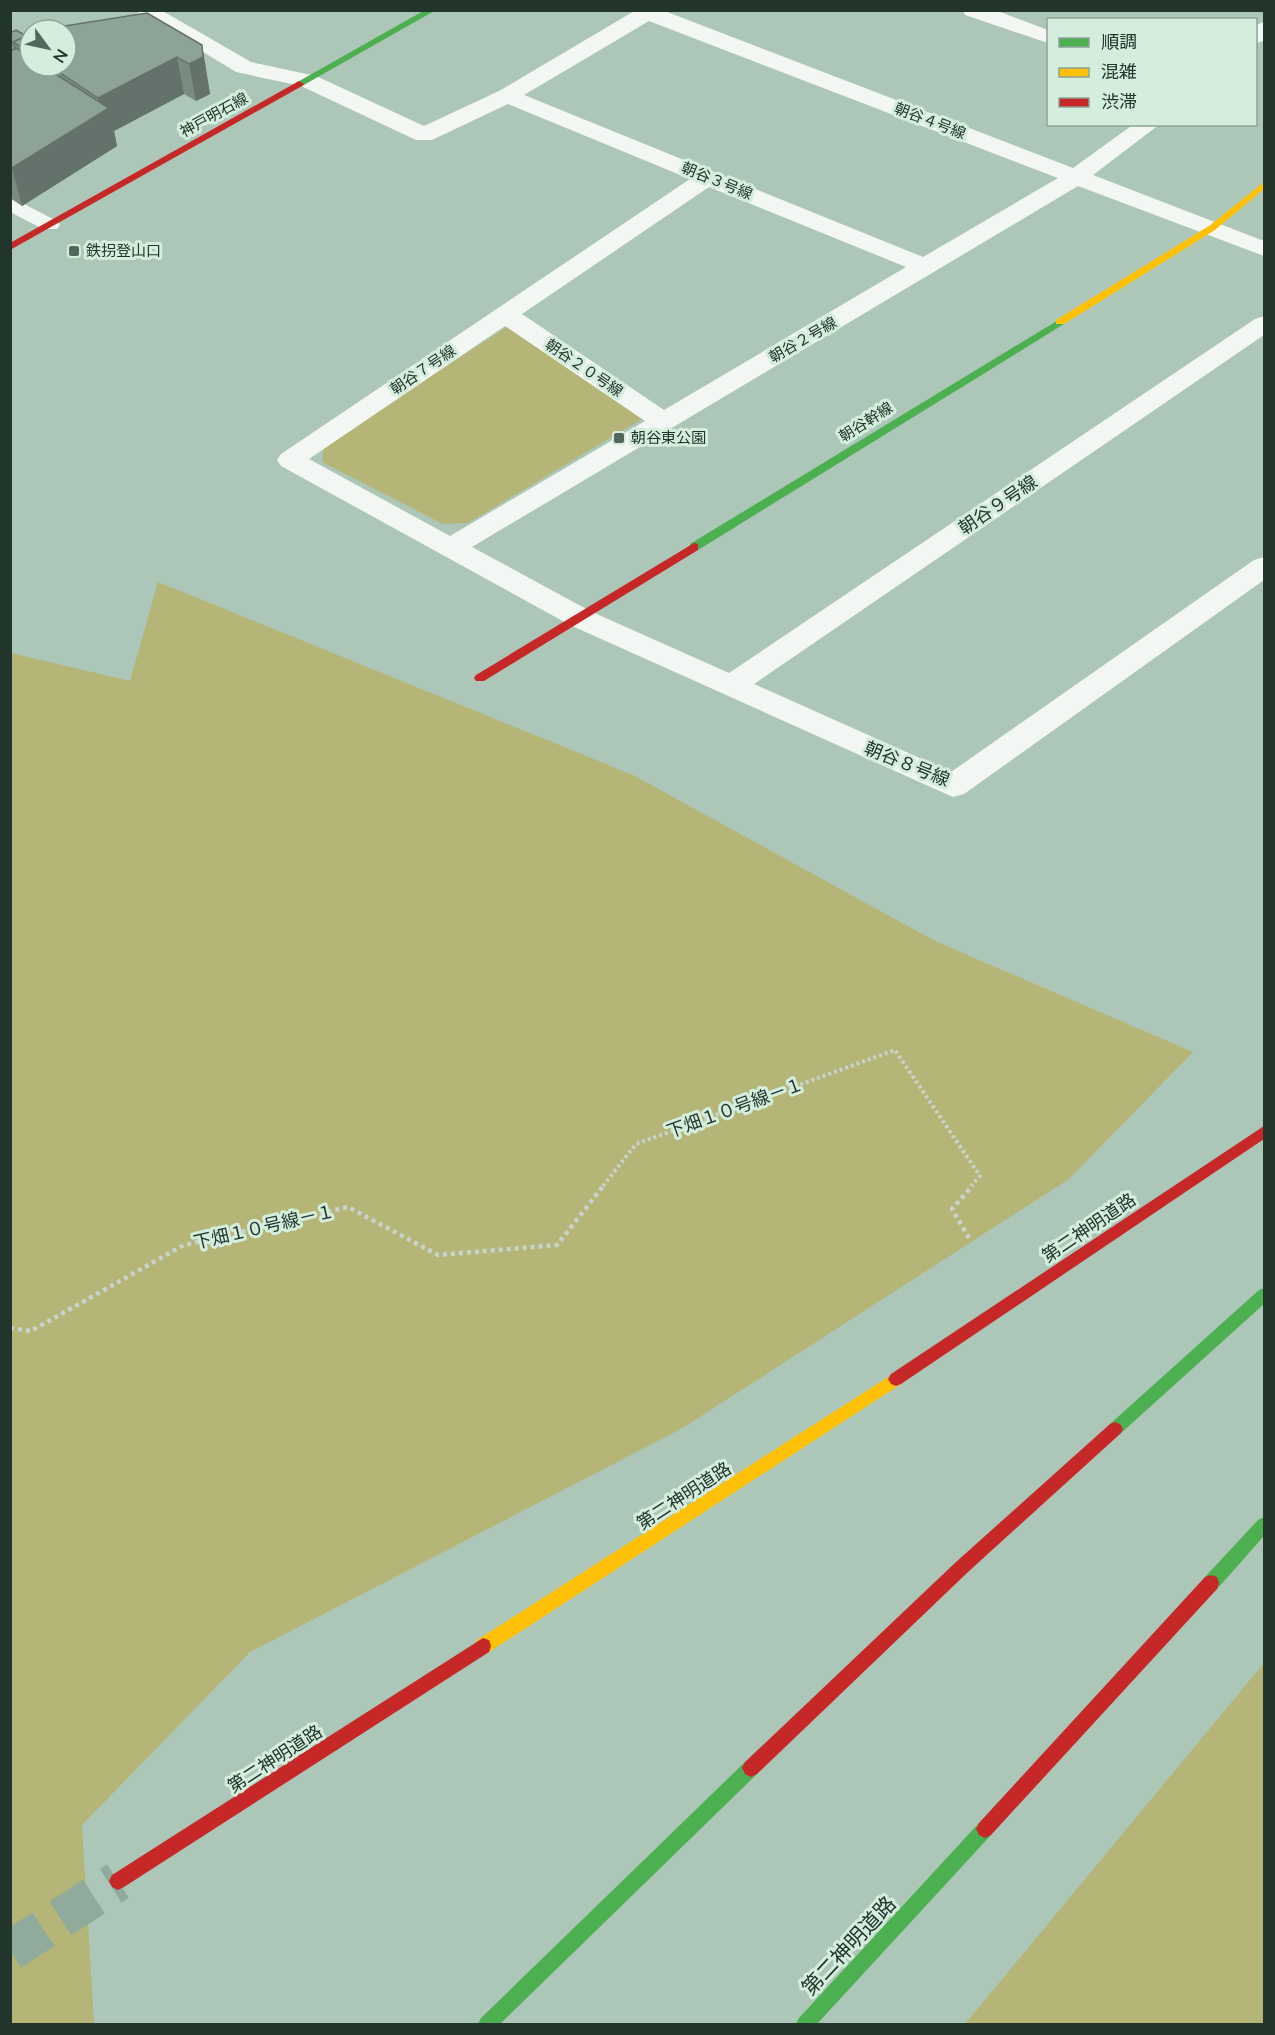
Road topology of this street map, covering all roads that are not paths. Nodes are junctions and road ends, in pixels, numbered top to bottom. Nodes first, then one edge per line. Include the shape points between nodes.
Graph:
1 (144, 10) edge
2 (432, 10) edge
3 (973, 10) edge
4 (650, 12) edge
5 (1047, 37) edge
6 (308, 81) junction
7 (507, 96) junction
8 (1146, 126) edge
9 (708, 177) junction
10 (1076, 177) junction
11 (1264, 185) edge
12 (10, 203) edge
13 (50, 225) junction
14 (1212, 228) junction
15 (10, 247) edge
16 (1264, 249) edge
17 (926, 267) junction
18 (505, 314) junction
19 (1264, 324) edge
20 (664, 422) junction
21 (452, 547) junction
22 (1264, 567) edge
23 (580, 618) junction
24 (480, 678) dead end
25 (731, 686) junction
26 (1264, 1132) edge
27 (1264, 1295) edge
28 (1264, 1525) edge
29 (118, 1881) tunnel mouth
30 (488, 2025) edge
31 (805, 2025) edge

1 - 6 street via 244,67
2 - 6 main road, 神戸明石線
3 - 5 street
4 - 7 street
4 - 10 street, 朝谷４号線
6 - 7 street via 424,135
6 - 13 main road, 神戸明石線
7 - 9 street, 朝谷３号線
8 - 10 street, 朝谷２号線
9 - 17 street, 朝谷３号線
9 - 18 street, 朝谷７号線
10 - 14 street, 朝谷４号線
10 - 17 street, 朝谷２号線
11 - 14 main road, 朝谷幹線
12 - 13 lane
13 - 15 main road, 神戸明石線
14 - 16 street, 朝谷４号線
14 - 23 main road, 朝谷幹線
17 - 20 street, 朝谷２号線
18 - 20 street, 朝谷２０号線
18 - 21 street, 朝谷７号線 via 290,460
19 - 25 street, 朝谷９号線
20 - 21 street, 朝谷２号線
21 - 23 street, 朝谷８号線
22 - 25 street, 朝谷８号線 via 953,786
23 - 24 main road, 朝谷幹線
23 - 25 street, 朝谷８号線
26 - 29 main road, 第二神明道路 via 834,1421
27 - 30 main road via 962,1567 662,1852
28 - 31 main road, 第二神明道路

